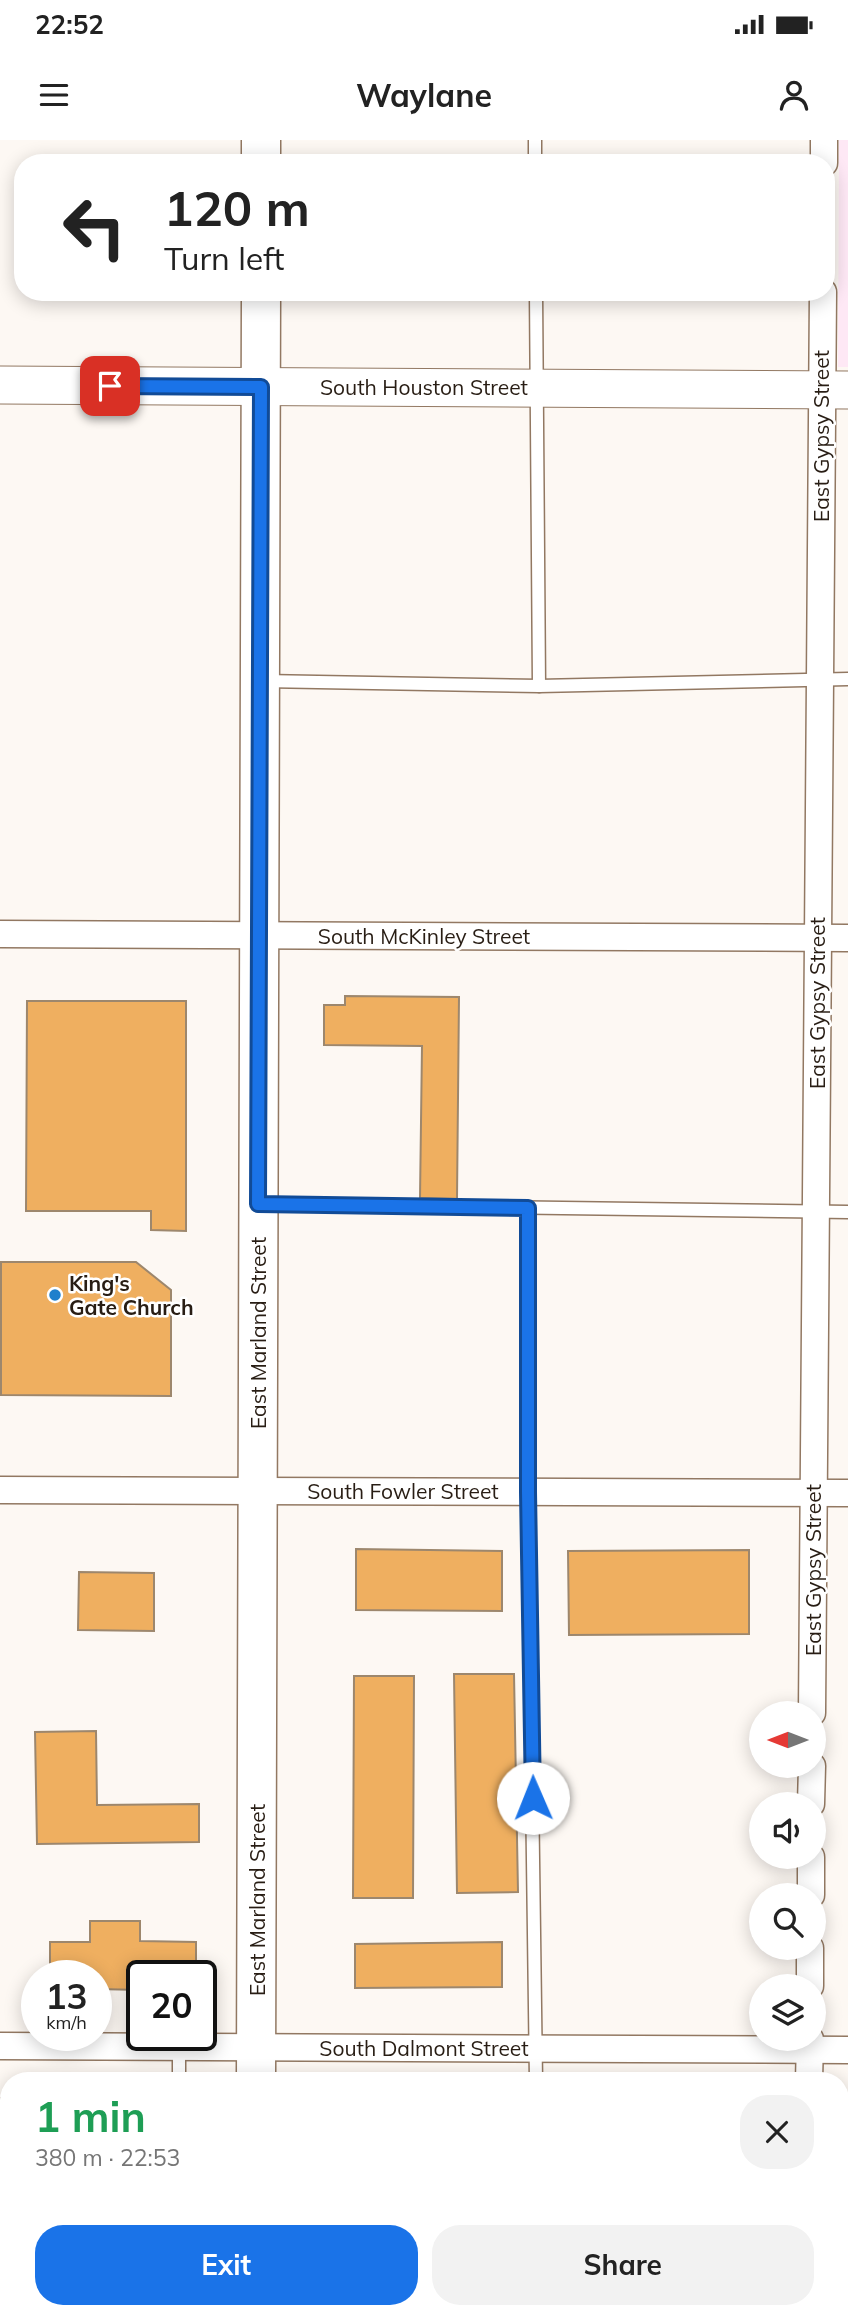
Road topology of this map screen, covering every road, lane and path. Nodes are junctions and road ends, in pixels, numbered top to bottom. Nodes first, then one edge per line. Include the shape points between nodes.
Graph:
1 (261, 301) edge
2 (536, 301) edge
3 (823, 301) edge
4 (0, 385) edge
5 (261, 387) junction
6 (536, 388) junction
7 (835, 390) edge
8 (820, 678) junction
9 (848, 678) edge
10 (260, 681) junction
11 (539, 686) junction
12 (0, 934) edge
13 (259, 935) junction
14 (818, 938) junction
15 (848, 938) edge
16 (258, 1204) junction
17 (528, 1208) junction
18 (816, 1212) junction
19 (848, 1212) edge
20 (0, 1490) edge
21 (257, 1491) junction
22 (528, 1492) junction
23 (814, 1493) junction
24 (848, 1493) edge
25 (812, 1701) edge
26 (749, 2045) edge
27 (0, 2046) edge
28 (126, 2047) edge
29 (826, 2047) edge
30 (536, 2048) junction
31 (848, 2050) edge
32 (179, 2051) edge
33 (197, 2051) edge
34 (810, 2051) edge
35 (256, 2064) edge
36 (179, 2072) edge
37 (536, 2072) edge
38 (809, 2072) edge

1 - 5 highway, East Marland Street
2 - 6 lane
3 - 7 street, East Gypsy Street
4 - 5 street, South Houston Street
5 - 6 street, South Houston Street
5 - 10 highway, East Marland Street
6 - 7 street, South Houston Street
6 - 11 lane
7 - 8 street, East Gypsy Street
8 - 9 lane
8 - 11 lane
8 - 14 street, East Gypsy Street
10 - 11 lane
10 - 13 highway, East Marland Street
12 - 13 street, South McKinley Street
13 - 14 street, South McKinley Street
13 - 16 highway, East Marland Street
14 - 15 street, South McKinley Street
14 - 18 street, East Gypsy Street
16 - 17 lane
16 - 21 highway, East Marland Street
17 - 18 lane
17 - 22 lane
18 - 19 lane
18 - 23 street, East Gypsy Street
20 - 21 street, South Fowler Street
21 - 22 street, South Fowler Street
21 - 35 highway, East Marland Street
22 - 23 street, South Fowler Street
22 - 30 lane
23 - 24 street, South Fowler Street
23 - 25 street, East Gypsy Street
26 - 30 street, South Dalmont Street
27 - 28 street, South Dalmont Street
29 - 31 street, South Dalmont Street
30 - 35 street, South Dalmont Street
30 - 37 lane
32 - 36 lane
33 - 35 street, South Dalmont Street
34 - 38 street

